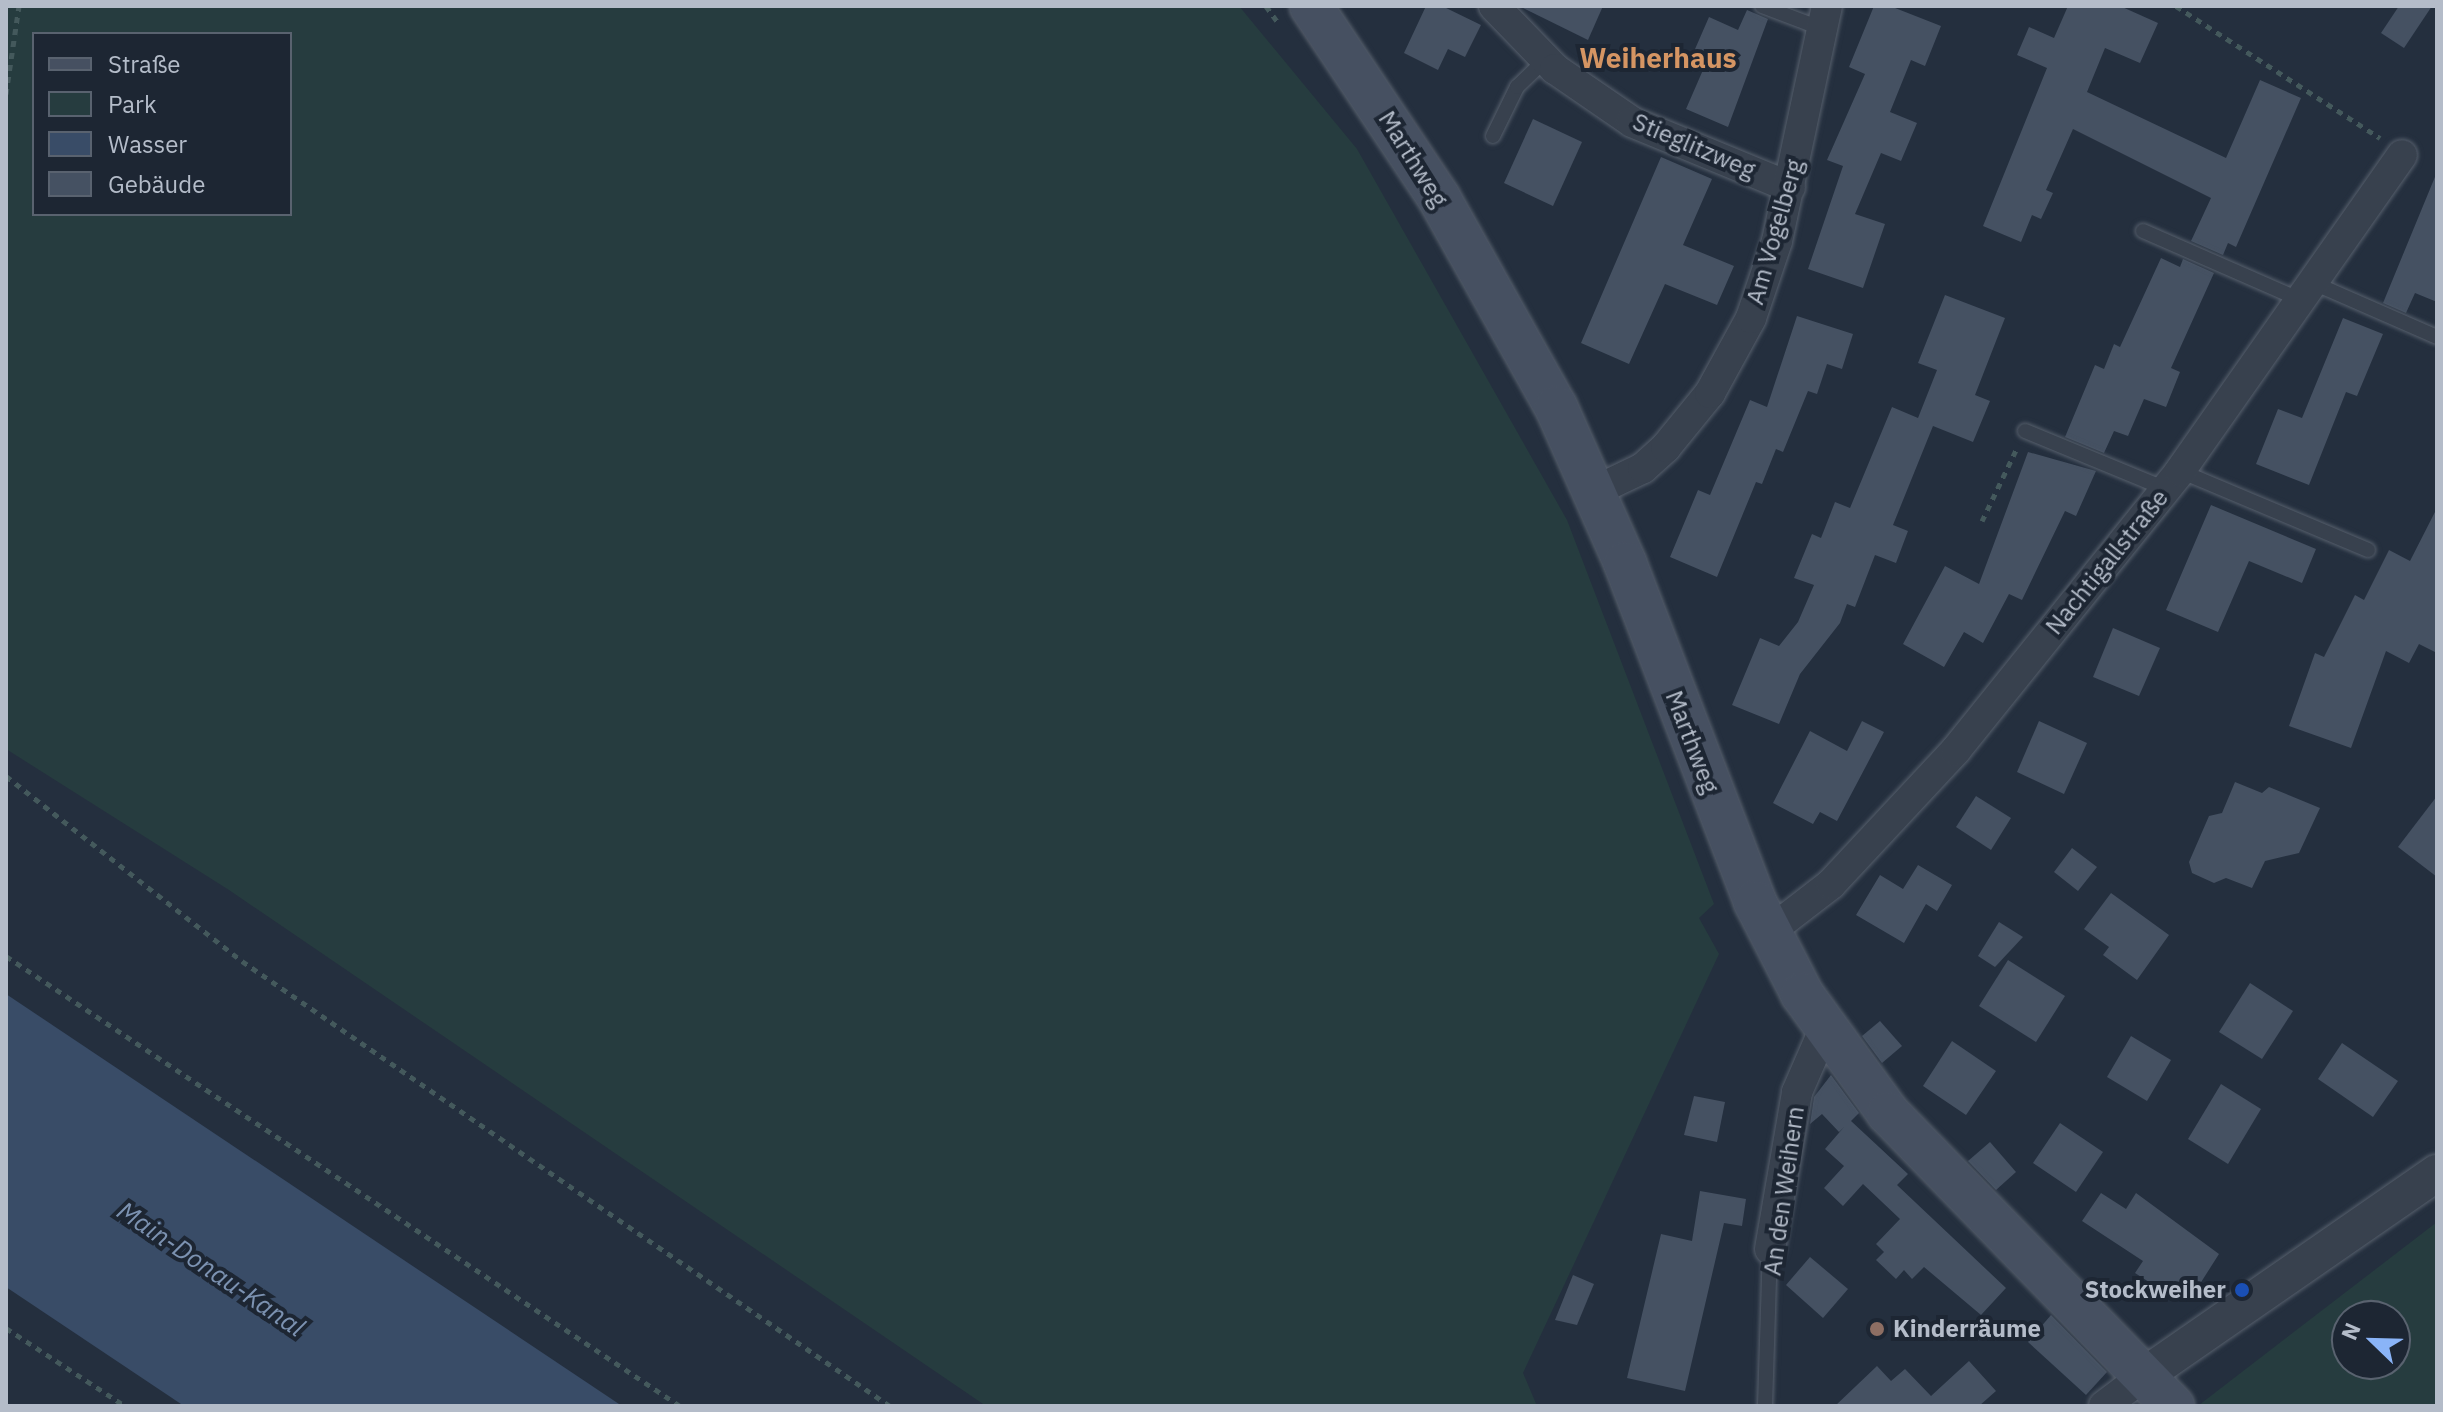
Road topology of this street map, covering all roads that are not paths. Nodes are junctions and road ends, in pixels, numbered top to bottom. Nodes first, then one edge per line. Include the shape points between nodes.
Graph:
1 (1494, 6) edge
2 (1762, 6) edge
3 (1825, 18) edge
4 (1298, 19) edge
5 (1546, 59) junction
6 (1493, 136) dead end
7 (2402, 155) road end
8 (1790, 187) junction
9 (2143, 231) dead end
10 (2305, 290) junction
11 (2437, 337) edge
12 (2025, 431) road end
13 (2173, 480) junction
14 (1595, 491) junction
15 (2368, 550) dead end
16 (1769, 932) junction
17 (1824, 1030) junction
18 (2437, 1173) edge
19 (1770, 1249) joint
20 (2145, 1375) junction
21 (1765, 1406) edge
22 (2104, 1406) edge
23 (2173, 1406) edge

1 - 5 street, Stieglitzweg
2 - 3 lane
3 - 8 street, Am Vogelberg
4 - 14 main road, Marthweg via 1480,267
5 - 6 lane via 1517,87
5 - 8 street, Stieglitzweg via 1632,122
7 - 10 street, Nachtigallstraße
8 - 14 street, Am Vogelberg via 1751,318 1710,393 1643,468
9 - 10 lane
10 - 11 lane
10 - 13 street, Nachtigallstraße
12 - 13 lane
13 - 15 lane
13 - 16 street, Nachtigallstraße via 1956,750 1831,884
14 - 16 main road, Marthweg
16 - 17 main road, Marthweg
17 - 19 street, An den Weihern via 1797,1092
17 - 20 main road, Marthweg via 1959,1192
18 - 20 street
19 - 21 lane, An den Weihern
20 - 22 street
20 - 23 main road, Marthweg

